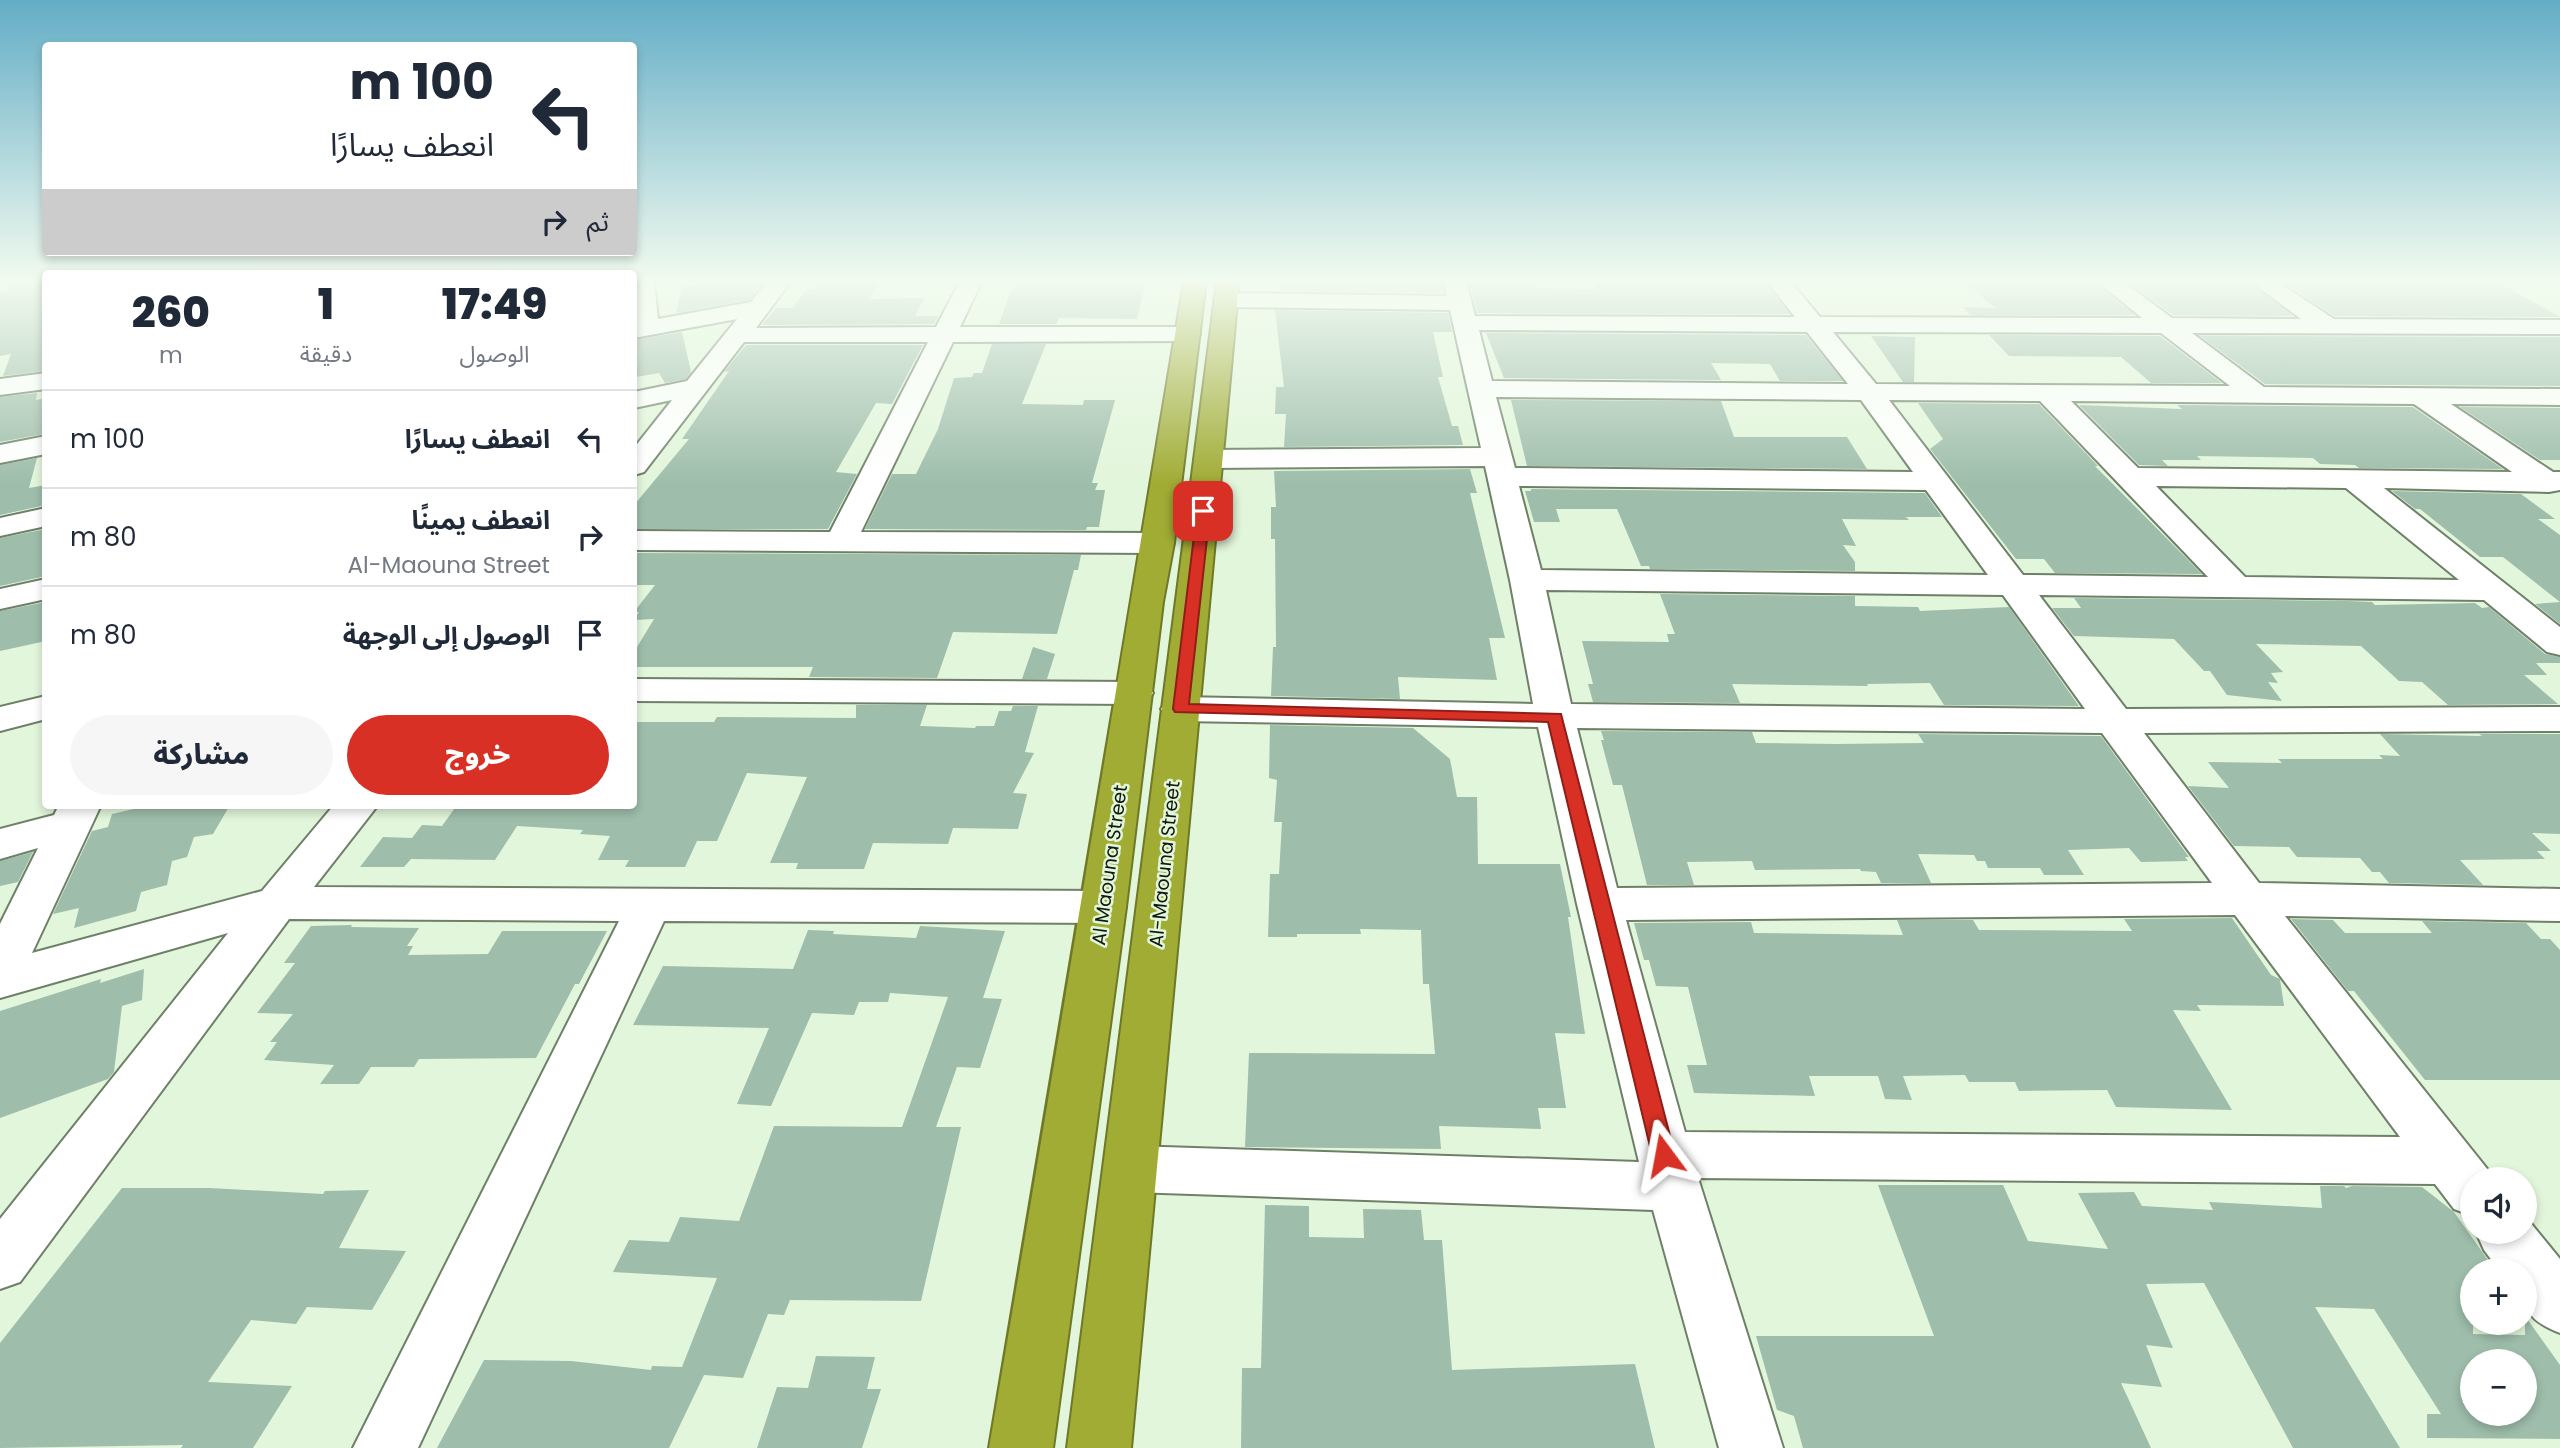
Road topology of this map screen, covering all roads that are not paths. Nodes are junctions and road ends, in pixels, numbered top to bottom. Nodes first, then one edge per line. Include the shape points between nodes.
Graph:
1 (727, 349) edge
2 (937, 349) edge
3 (1186, 349) edge
4 (1213, 349) edge
5 (1472, 349) edge
6 (1834, 349) edge
7 (2196, 349) edge
8 (42, 382) edge
9 (0, 387) edge
10 (697, 387) junction
11 (1483, 390) junction
12 (1869, 392) junction
13 (2047, 393) junction
14 (2255, 393) junction
15 (2420, 396) junction
16 (2560, 397) edge
17 (637, 399) edge
18 (42, 446) edge
19 (0, 454) edge
20 (1209, 459) junction
21 (637, 462) edge
22 (1499, 467) junction
23 (2130, 477) junction
24 (2352, 478) junction
25 (1933, 481) junction
26 (2555, 484) edge
27 (42, 518) edge
28 (0, 527) edge
29 (637, 541) edge
30 (841, 541) junction
31 (1158, 543) junction
32 (1527, 580) junction
33 (2010, 584) junction
34 (2235, 586) junction
35 (42, 590) edge
36 (2491, 590) junction
37 (0, 600) edge
38 (2560, 644) edge
39 (637, 690) edge
40 (1134, 693) junction
41 (42, 708) edge
42 (1180, 709) junction
43 (1555, 717) junction
44 (0, 719) edge
45 (2560, 719) edge
46 (2113, 720) junction
47 (354, 809) edge
48 (75, 815) edge
49 (0, 845) edge
50 (2247, 899) junction
51 (277, 903) junction
52 (650, 903) junction
53 (1599, 904) junction
54 (1104, 907) junction
55 (2558, 908) edge
56 (0, 972) edge
57 (0, 980) edge
58 (1132, 1169) junction
59 (1668, 1171) junction
60 (2460, 1175) edge
61 (2460, 1176) edge
62 (2513, 1244) edge
63 (0, 1263) edge
64 (2560, 1305) edge
65 (385, 1448) edge
66 (1021, 1448) edge
67 (1099, 1448) edge
68 (1751, 1448) edge

1 - 10 street
2 - 30 street
3 - 31 highway, Al Maouna Street
4 - 20 highway, Al-Maouna Street
5 - 11 street
6 - 12 street
7 - 14 street
8 - 9 street
10 - 17 street
10 - 21 street
11 - 12 street
11 - 22 street
12 - 13 street
12 - 25 street
13 - 14 street
13 - 23 street
14 - 15 street
15 - 16 street
15 - 26 street
18 - 19 street
20 - 22 street
20 - 42 highway, Al-Maouna Street
22 - 25 street
22 - 32 street
23 - 24 street
23 - 34 street
24 - 26 street
24 - 36 street
25 - 33 street
27 - 28 street
29 - 30 street
30 - 31 street
31 - 40 highway, Al Maouna Street
32 - 33 street
32 - 43 street
33 - 34 street
33 - 46 street
34 - 36 street
35 - 37 street
36 - 38 street
39 - 40 street
40 - 54 highway, Al Maouna Street
41 - 44 street
42 - 43 street
42 - 58 highway, Al-Maouna Street
43 - 46 street
43 - 53 street
45 - 46 street
46 - 50 street
47 - 51 street
48 - 49 street
48 - 56 street
50 - 53 street
50 - 55 street
50 - 60 street
51 - 52 street
51 - 57 street
51 - 63 street
52 - 54 street
52 - 65 street
53 - 59 street
54 - 66 highway, Al Maouna Street
58 - 59 street
58 - 67 highway, Al-Maouna Street
59 - 61 street
59 - 68 street
62 - 64 street

